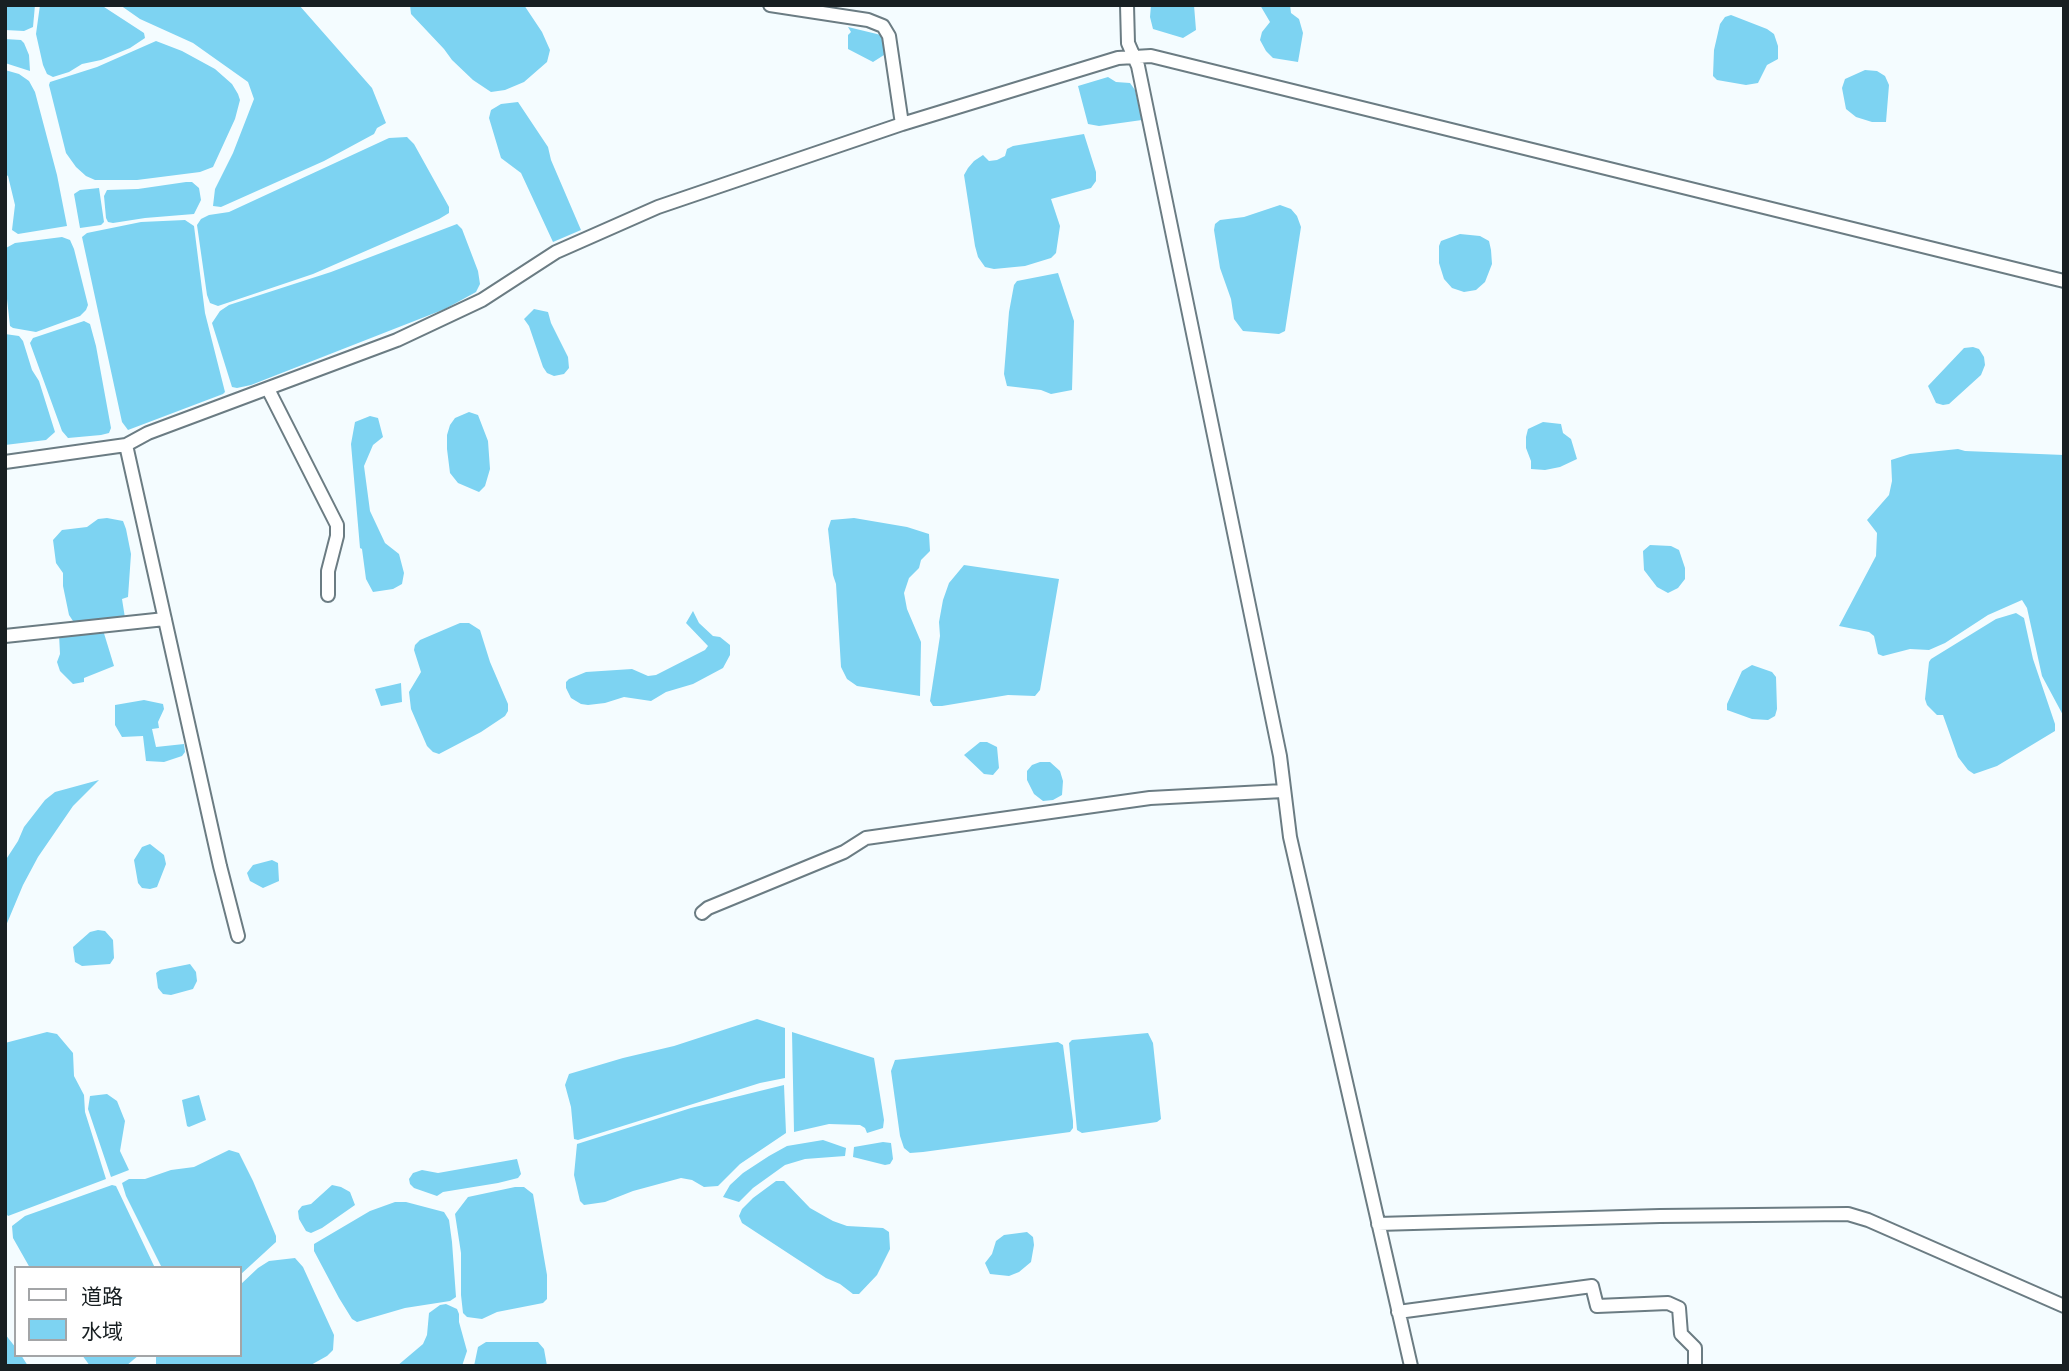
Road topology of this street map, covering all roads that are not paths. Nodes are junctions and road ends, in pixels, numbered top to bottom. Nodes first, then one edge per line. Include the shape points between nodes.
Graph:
1 (770, 5) edge
2 (1127, 5) edge
3 (1134, 57) junction
4 (902, 124) junction
5 (2064, 281) edge
6 (268, 389) junction
7 (126, 445) junction
8 (5, 462) edge
9 (328, 595) dead end
10 (165, 619) junction
11 (5, 636) edge
12 (1283, 791) junction
13 (702, 913) dead end
14 (238, 936) dead end
15 (1378, 1224) junction
16 (2064, 1306) edge
17 (1398, 1312) junction
18 (1411, 1366) edge
19 (1695, 1366) edge

1 - 4 street via 883,26 890,36
2 - 3 street via 1128,43
3 - 4 street
3 - 5 street via 1151,56
3 - 12 street via 1280,756
4 - 6 street via 659,207 556,252 482,300
6 - 7 street
6 - 9 street via 337,525
7 - 8 street
7 - 10 street
10 - 11 street
10 - 14 street
12 - 13 street via 1150,798 866,838 844,852
12 - 15 street
15 - 16 street via 1848,1214
15 - 17 street
17 - 18 street
17 - 19 street via 1592,1286 1597,1306 1668,1303 1679,1308 1681,1334 1695,1348

